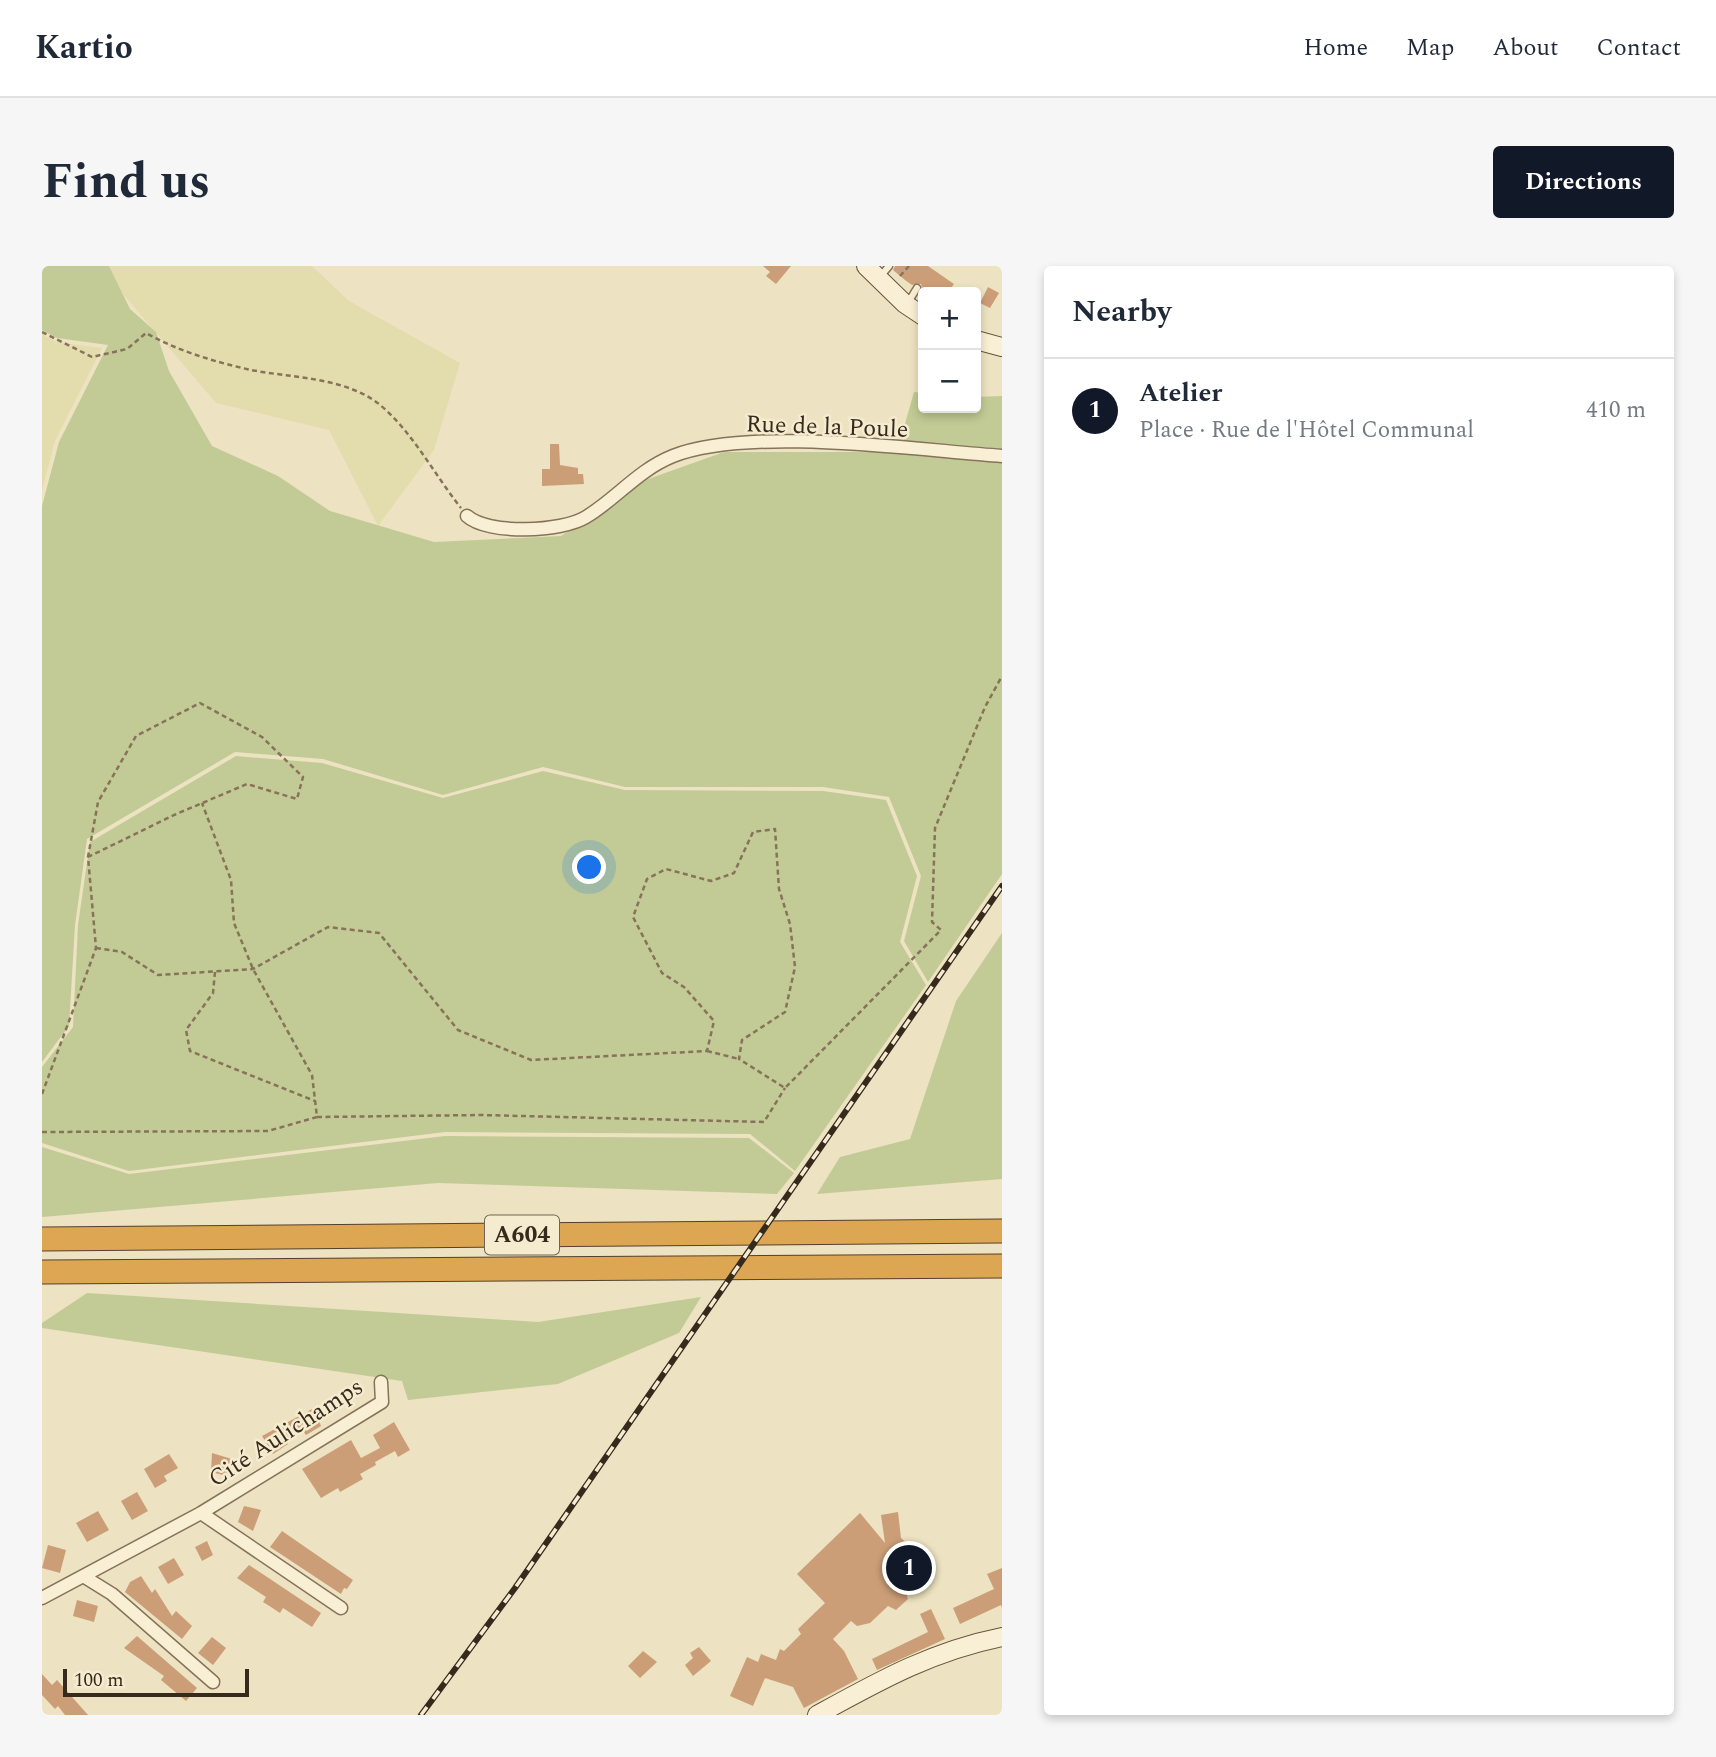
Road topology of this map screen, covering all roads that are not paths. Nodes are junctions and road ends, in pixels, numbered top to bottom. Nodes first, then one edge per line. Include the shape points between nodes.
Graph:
1 (878, 270) edge
2 (917, 288) dead end
3 (909, 301) dead end
4 (918, 312) edge
5 (981, 341) edge
6 (1002, 347) edge
7 (1002, 456) edge
8 (467, 516) road end
9 (1002, 1231) edge
10 (42, 1239) edge
11 (1002, 1266) edge
12 (42, 1272) edge
13 (381, 1382) dead end
14 (201, 1513) junction
15 (83, 1576) junction
16 (42, 1598) edge
17 (341, 1608) dead end
18 (1002, 1637) edge
19 (213, 1682) dead end
20 (817, 1715) edge

1 - 4 street
2 - 3 lane
5 - 6 street
7 - 8 street, Rue de la Poule via 810,443 698,448 648,470 584,519 520,529 484,526
9 - 10 highway, A604
11 - 12 highway, A604
13 - 14 street, Cité Aulichamps via 382,1402
14 - 15 street, Cité Aulichamps
14 - 17 street, Cité Aulichamps
15 - 16 street, Cité Aulichamps
15 - 19 street via 112,1594
18 - 20 street via 959,1646 903,1668

